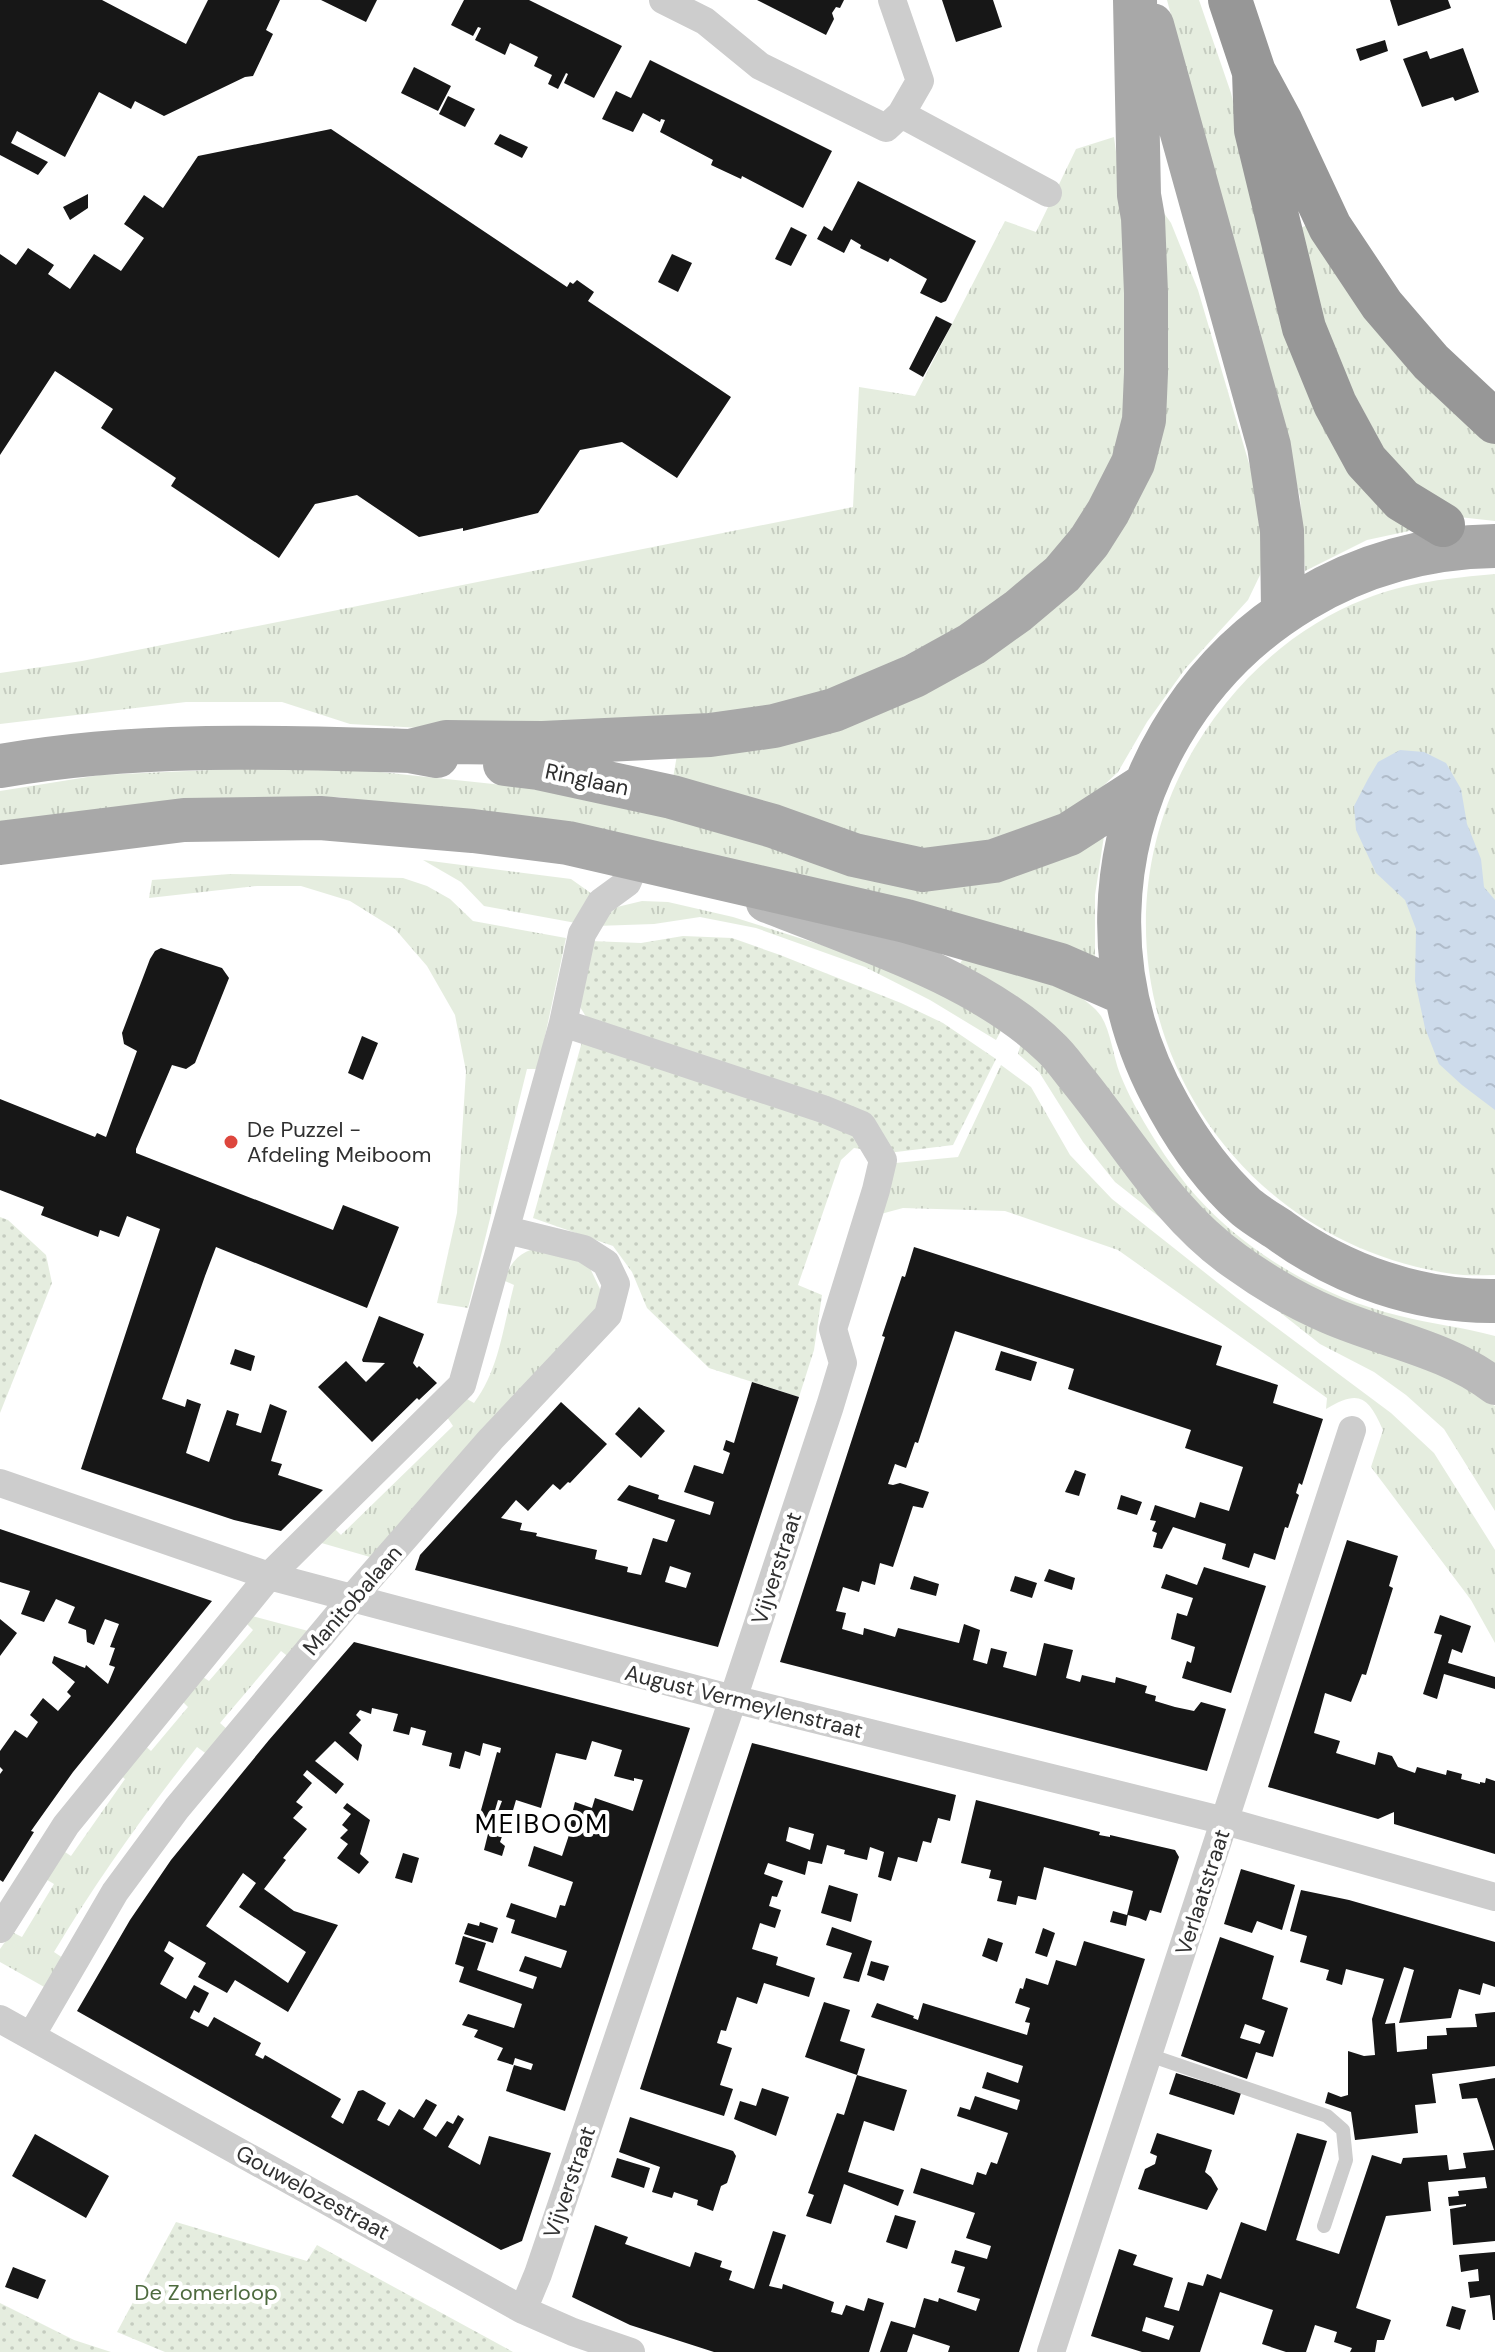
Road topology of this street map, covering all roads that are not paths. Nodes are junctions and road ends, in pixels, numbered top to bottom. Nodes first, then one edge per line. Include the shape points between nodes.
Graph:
1 (663, 0) edge
2 (892, 0) edge
3 (1135, 0) edge
4 (1145, 0) edge
5 (1230, 0) edge
6 (1254, 72) junction
7 (901, 114) junction
8 (1048, 193) dead end
9 (1495, 422) edge
10 (1443, 525) joint
11 (1494, 546) edge
12 (1283, 611) junction
13 (410, 751) junction
14 (0, 766) edge
15 (1145, 785) junction
16 (0, 843) edge
17 (638, 858) junction
18 (717, 877) junction
19 (1124, 993) junction
20 (563, 1023) junction
21 (507, 1230) junction
22 (1487, 1306) edge
23 (1495, 1386) edge
24 (1352, 1430) dead end
25 (0, 1483) edge
26 (269, 1576) junction
27 (353, 1597) junction
28 (733, 1699) junction
29 (1225, 1821) junction
30 (1495, 1897) edge
31 (0, 1929) edge
32 (0, 2019) edge
33 (31, 2036) junction
34 (1149, 2055) junction
35 (1324, 2226) dead end
36 (523, 2310) junction
37 (631, 2352) edge
38 (1051, 2352) edge

1 - 7 street via 705,21 760,66 886,128
2 - 7 street via 920,81
3 - 13 main road via 1146,293 1144,420 1133,463 1108,512 1062,574 972,644 834,710 710,735 446,742
4 - 12 main road via 1269,446 1282,531
5 - 6 highway
6 - 9 highway via 1330,227 1382,305 1431,362
6 - 10 highway via 1256,130 1304,328 1335,404 1366,461 1402,500
7 - 8 street
10 - 11 main road
11 - 12 main road via 1418,554 1348,576
12 - 15 main road via 1225,660 1178,718
13 - 14 main road, Ringlaan via 191,747 53,756
13 - 15 main road, Ringlaan via 538,768 672,797 854,855 923,870 994,861 1069,834
15 - 19 main road via 1122,880 1118,923
16 - 17 main road via 184,820 320,818 568,843
17 - 18 main road
17 - 20 street via 627,883 601,902 582,934
18 - 19 main road via 906,921 1060,965
18 - 23 main road via 756,900 921,965 988,1001 1050,1047 1146,1171 1191,1223 1232,1259 1329,1316 1440,1355
19 - 22 main road via 1149,1073 1190,1145 1246,1206 1314,1254 1390,1287
20 - 21 street
20 - 28 street, Vijverstraat via 862,1125 883,1160 833,1329 843,1363
21 - 26 street via 462,1385
21 - 27 street, Manitobalaan via 584,1249 606,1263 616,1284 608,1315
24 - 29 street, Verlaatstraat
25 - 26 street, August Vermeylenstraat
26 - 27 street, August Vermeylenstraat
26 - 31 street via 66,1825
27 - 28 street, August Vermeylenstraat
27 - 33 street, Manitobalaan via 177,1808 115,1892
28 - 29 street, August Vermeylenstraat
28 - 36 street, Vijverstraat
29 - 30 street, August Vermeylenstraat
29 - 34 street, Verlaatstraat
32 - 33 street, Gouwelozestraat
33 - 36 street, Gouwelozestraat
34 - 35 lane via 1327,2116 1343,2130 1346,2160
34 - 38 street, Verlaatstraat
36 - 37 street, Gouwelozestraat

